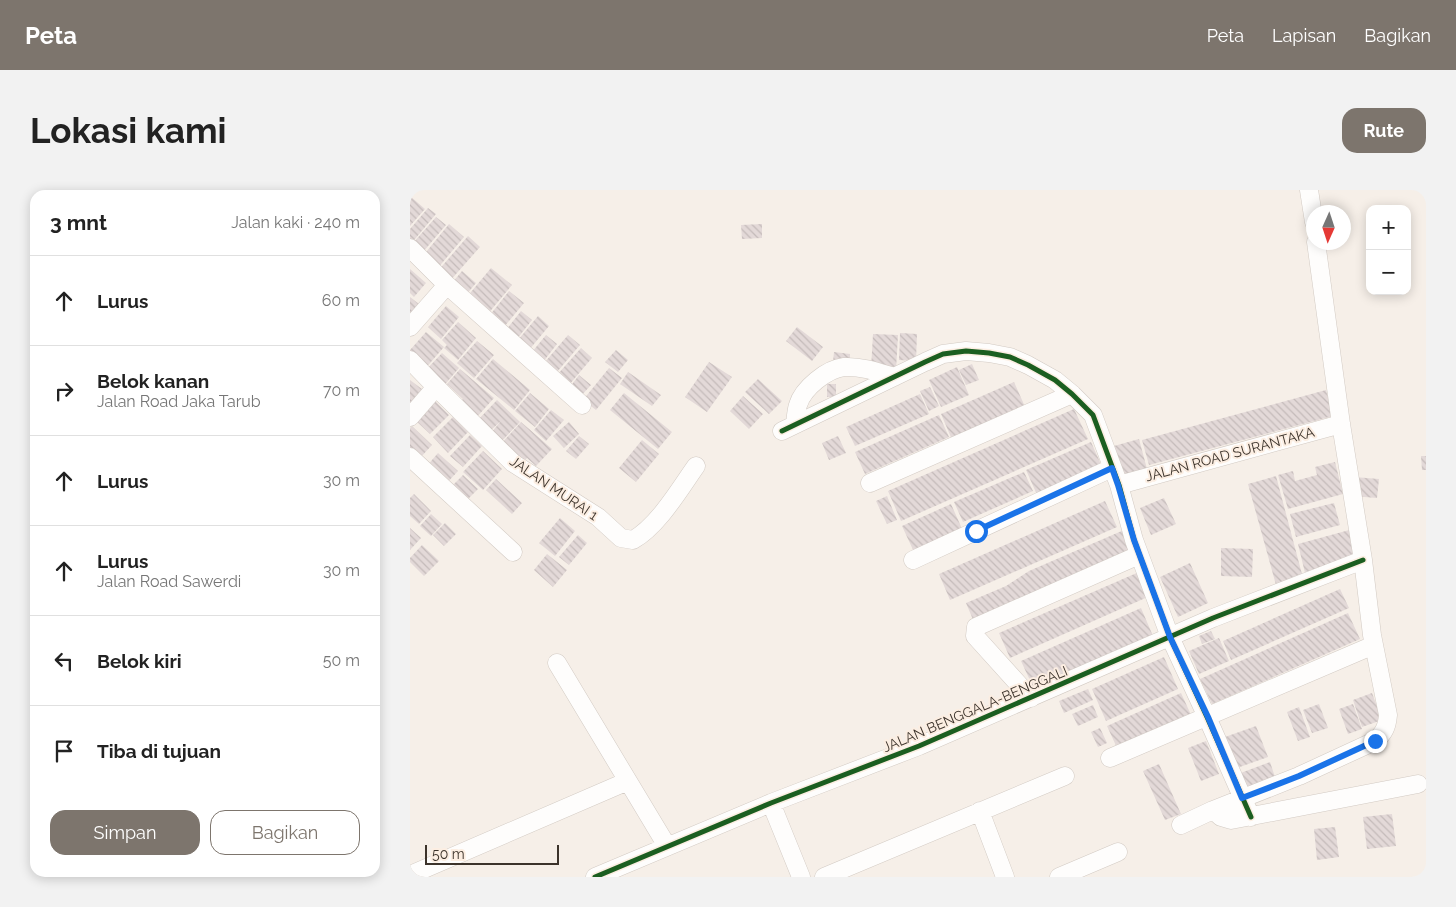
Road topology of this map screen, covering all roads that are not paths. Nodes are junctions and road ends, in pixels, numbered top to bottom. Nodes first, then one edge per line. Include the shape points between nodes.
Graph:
1 (1309, 190) edge
2 (1311, 205) edge
3 (410, 248) edge
4 (1317, 250) edge
5 (447, 286) junction
6 (410, 327) edge
7 (410, 360) edge
8 (894, 377) junction
9 (436, 387) junction
10 (1072, 394) junction
11 (582, 406) dead end
12 (410, 417) edge
13 (1341, 424) junction
14 (410, 457) edge
15 (696, 466) dead end
16 (1112, 468) junction
17 (870, 483) dead end
18 (1118, 485) junction
19 (513, 552) dead end
20 (1139, 555) junction
21 (912, 560) dead end
22 (1363, 560) junction
23 (1170, 637) junction
24 (1374, 645) junction
25 (557, 663) dead end
26 (1028, 699) junction
27 (1208, 717) junction
28 (1110, 758) dead end
29 (1065, 776) dead end
30 (628, 781) junction
31 (1418, 784) dead end
32 (1242, 798) junction
33 (771, 803) junction
34 (1213, 810) junction
35 (980, 811) junction
36 (1251, 817) junction
37 (1181, 825) dead end
38 (668, 846) junction
39 (1118, 852) dead end
40 (410, 875) edge
41 (594, 877) edge
42 (801, 877) edge
43 (824, 877) edge
44 (1005, 877) edge
45 (1059, 877) edge

1 - 2 street
3 - 5 street
4 - 13 street
5 - 6 street
5 - 11 street
7 - 9 street, JALAN MURAI 1
8 - 8 street via 841,403 788,427 809,386 825,375 843,367
8 - 10 street via 944,354 989,352 1028,365
9 - 12 street
9 - 15 street, JALAN MURAI 1 via 513,463 598,517 614,533 627,540 639,536 666,509
10 - 16 street via 1093,415
10 - 17 street
13 - 18 street, JALAN ROAD SURANTAKA
13 - 22 street
14 - 19 street
16 - 18 street
16 - 21 street
18 - 20 street
20 - 23 street
20 - 26 street via 976,627 975,636
22 - 23 street, JALAN BENGGALA-BENGGALI
22 - 24 street
23 - 26 street, JALAN BENGGALA-BENGGALI
23 - 27 street
24 - 27 street
24 - 32 street via 1388,715 1382,735 1299,776
25 - 30 street
26 - 33 street, JALAN BENGGALA-BENGGALI via 919,746
27 - 28 street
27 - 32 street
29 - 35 street
30 - 38 street
30 - 40 street
31 - 36 street
32 - 34 street
32 - 36 street
33 - 38 street, JALAN BENGGALA-BENGGALI
33 - 42 street
34 - 36 street via 1231,820
34 - 37 street
35 - 43 street
35 - 44 street
38 - 41 street, JALAN BENGGALA-BENGGALI
39 - 45 street

